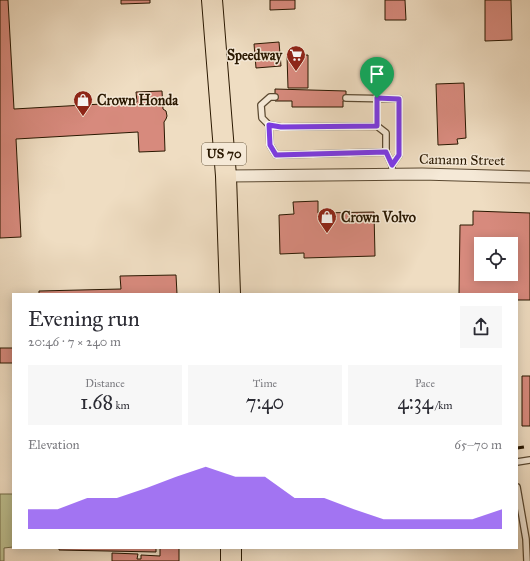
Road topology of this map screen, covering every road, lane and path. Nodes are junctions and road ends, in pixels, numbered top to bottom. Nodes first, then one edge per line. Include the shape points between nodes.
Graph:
1 (212, 0) edge
2 (275, 96) dead end
3 (346, 98) dead end
4 (377, 98) junction
5 (269, 125) junction
6 (377, 126) junction
7 (386, 152) junction
8 (392, 169) junction
9 (226, 176) junction
10 (530, 177) edge
11 (230, 293) edge
12 (530, 460) edge
13 (518, 462) edge
14 (518, 493) edge
15 (231, 549) edge
16 (231, 561) edge
17 (527, 561) edge

1 - 9 highway, US 70
2 - 5 lane via 261,105 262,118
3 - 4 lane
4 - 6 lane
4 - 8 lane via 399,99 399,155
5 - 6 lane
5 - 7 lane via 270,145 276,155
6 - 7 lane via 386,133
7 - 8 lane
8 - 9 street, Camann Street
8 - 10 street, Camann Street
9 - 11 highway, US 70
12 - 13 lane
14 - 17 lane
15 - 16 highway

